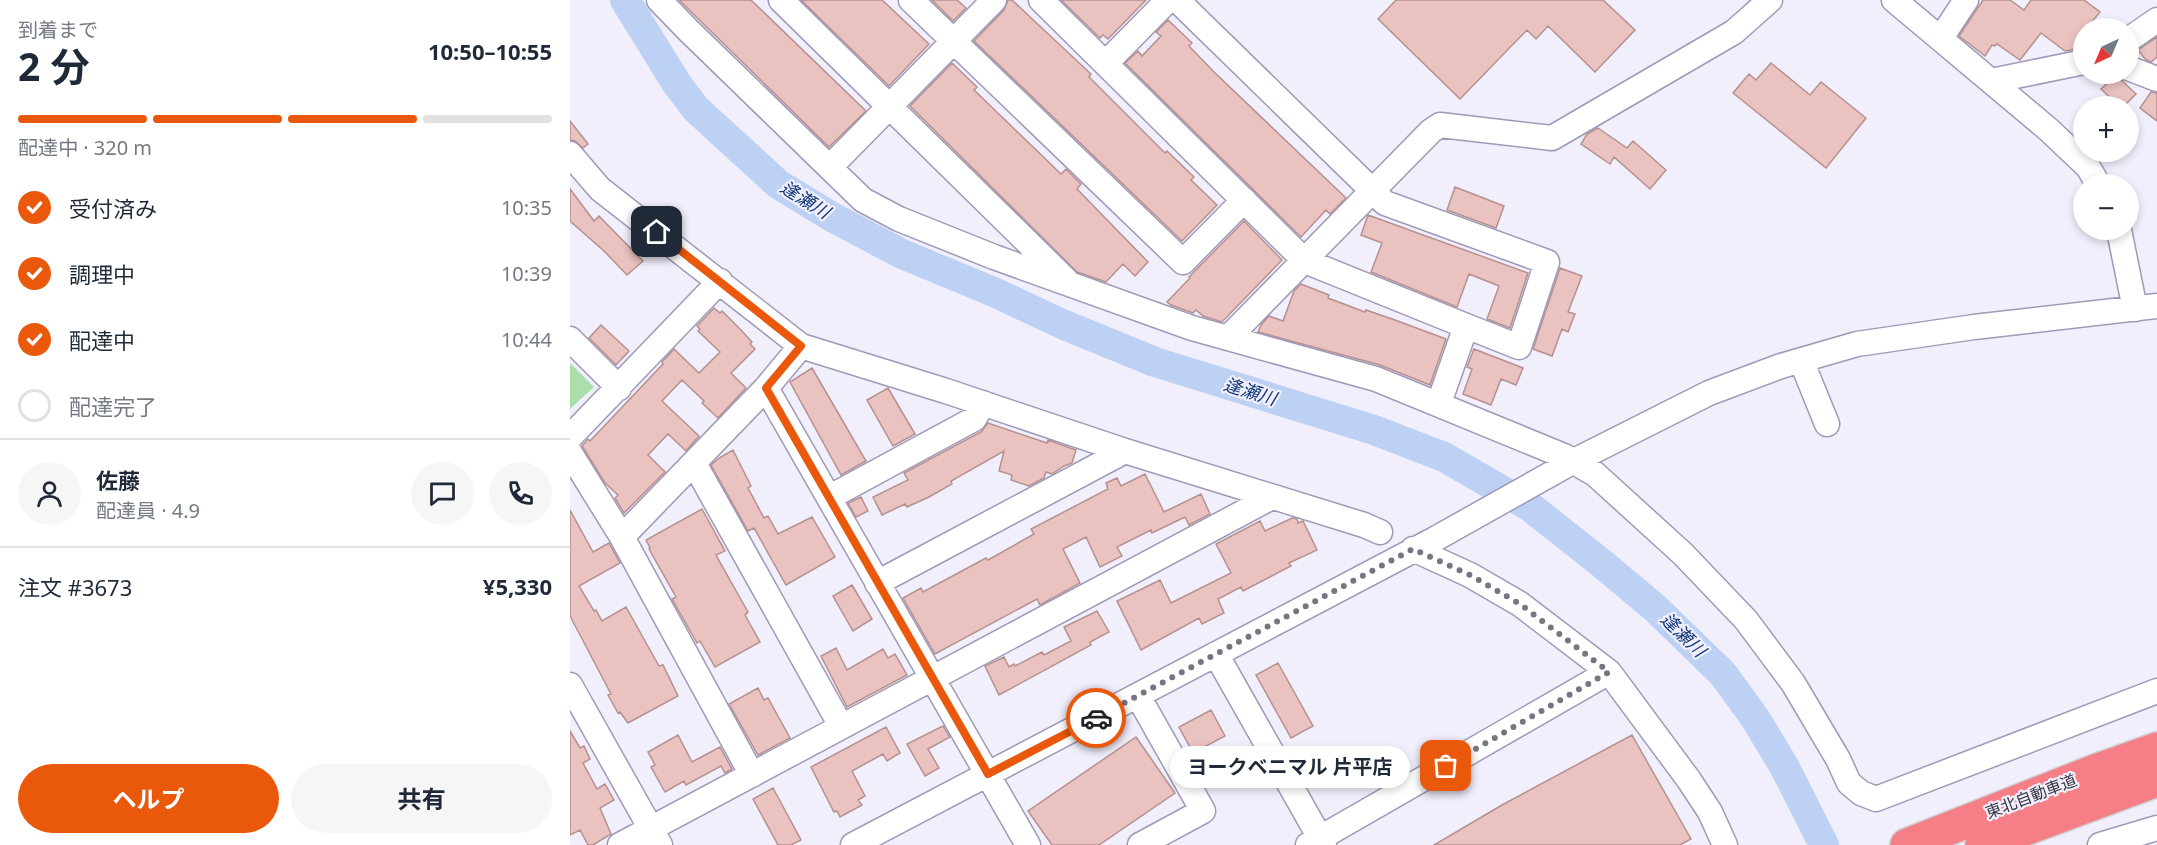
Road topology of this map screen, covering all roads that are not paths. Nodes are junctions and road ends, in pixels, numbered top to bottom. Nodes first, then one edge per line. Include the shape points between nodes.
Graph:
1 (659, 0) edge
2 (781, 0) edge
3 (911, 0) edge
4 (994, 0) edge
5 (1041, 0) edge
6 (1168, 0) edge
7 (1177, 0) edge
8 (1770, 0) edge
9 (1894, 0) edge
10 (1966, 0) edge
11 (2157, 20) edge
12 (2139, 32) edge
13 (1941, 38) junction
14 (954, 41) junction
15 (1106, 63) junction
16 (2073, 64) edge
17 (2139, 72) edge
18 (2157, 79) edge
19 (1991, 81) junction
20 (890, 106) junction
21 (570, 154) edge
22 (830, 166) junction
23 (2092, 174) edge
24 (1371, 191) junction
25 (1244, 200) junction
26 (2123, 240) edge
27 (1305, 261) junction
28 (720, 281) junction
29 (1072, 286) junction
30 (2146, 307) edge
31 (1466, 326) junction
32 (1228, 338) junction
33 (570, 339) edge
34 (801, 346) junction
35 (1801, 360) junction
36 (619, 388) junction
37 (766, 388) junction
38 (1439, 403) junction
39 (982, 404) junction
40 (1827, 424) dead end
41 (570, 437) edge
42 (1125, 451) junction
43 (570, 453) edge
44 (694, 463) junction
45 (1570, 464) junction
46 (830, 497) junction
47 (1272, 497) junction
48 (1380, 532) dead end
49 (622, 537) junction
50 (1413, 549) junction
51 (877, 583) junction
52 (1216, 654) junction
53 (1609, 672) junction
54 (933, 678) junction
55 (570, 685) edge
56 (2157, 692) edge
57 (1138, 696) junction
58 (841, 726) junction
59 (2157, 749) edge
60 (988, 774) junction
61 (752, 775) junction
62 (2157, 780) edge
63 (2157, 828) edge
64 (656, 837) edge
65 (1317, 843) edge
66 (620, 845) edge
67 (853, 845) edge
68 (1028, 845) edge
69 (1140, 845) edge
70 (1725, 845) edge
71 (1907, 845) edge
72 (1982, 845) edge
73 (2100, 845) edge

1 - 22 street
2 - 20 street
3 - 14 street
4 - 14 street
5 - 15 street
6 - 15 street
7 - 24 street
8 - 24 street via 1734,32 1552,138 1440,124
9 - 13 street
10 - 13 street
11 - 12 street
13 - 19 street
14 - 20 street
14 - 25 street via 1183,262
15 - 25 street
16 - 19 street
17 - 18 street
19 - 23 street via 2049,130
20 - 22 street
20 - 29 street
21 - 28 street via 600,189
22 - 29 street via 863,200 899,219
24 - 27 street
24 - 31 street via 1385,203 1547,262 1519,347
25 - 27 street
26 - 30 street
27 - 31 street
27 - 32 street
28 - 34 street
28 - 36 street
29 - 32 street
30 - 35 street via 1857,344
31 - 38 street
32 - 38 street via 1376,379
33 - 36 street
34 - 37 street
34 - 39 street
35 - 40 street
35 - 45 street via 1709,393
36 - 41 street
37 - 44 street
37 - 46 street
38 - 45 street
39 - 42 street
39 - 46 street via 974,419
42 - 47 street
42 - 51 street
43 - 49 street
44 - 49 street
44 - 58 street
45 - 50 street
45 - 56 street via 1595,474 1683,554 1746,620 1793,683 1849,783 1876,799
46 - 51 street
47 - 48 street
47 - 54 street
49 - 61 street
50 - 52 street
50 - 53 street via 1520,604
51 - 54 street
52 - 57 street
52 - 65 street
53 - 65 street
53 - 70 street via 1689,780
54 - 58 street
54 - 60 street
55 - 64 street
57 - 60 street
57 - 69 street via 1203,812
58 - 61 street
59 - 71 highway, 東北自動車道
60 - 67 street
60 - 68 street
61 - 64 street
62 - 72 highway, 東北自動車道
63 - 73 street
64 - 66 street

